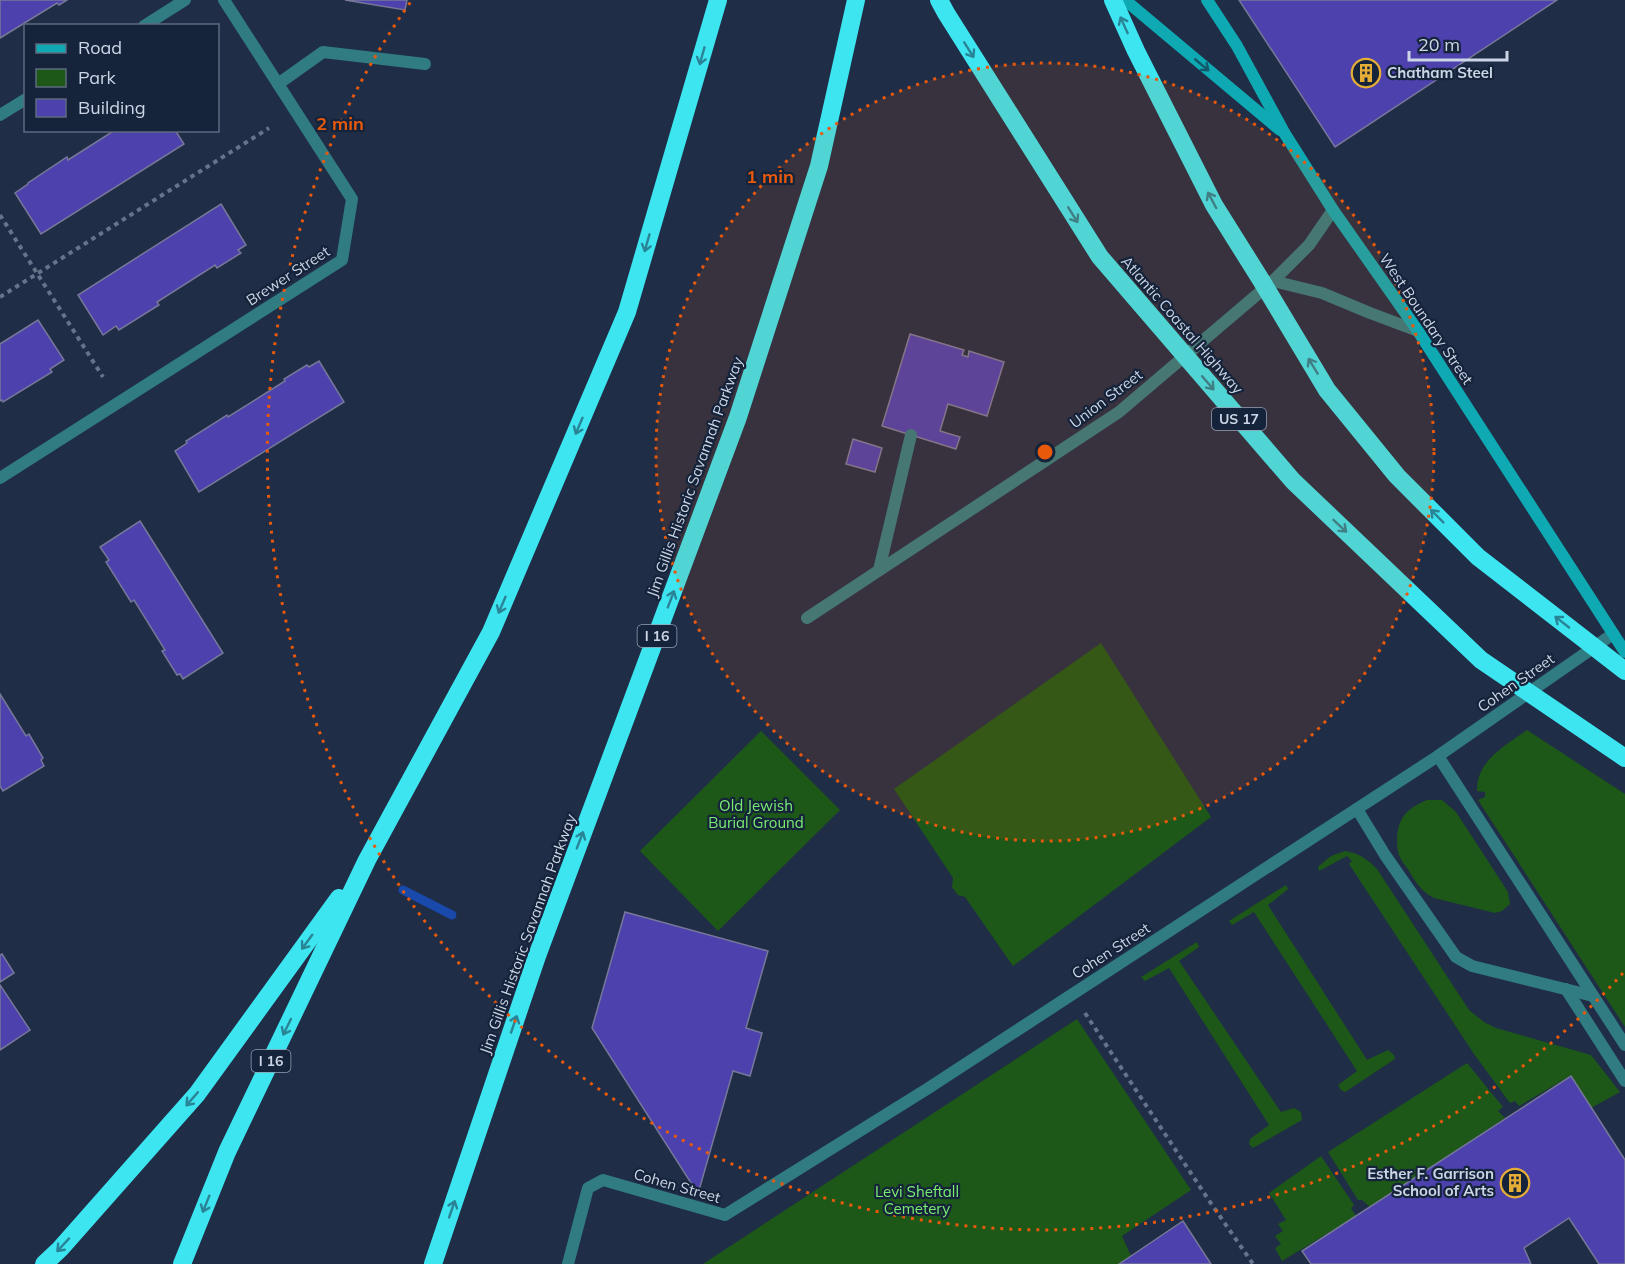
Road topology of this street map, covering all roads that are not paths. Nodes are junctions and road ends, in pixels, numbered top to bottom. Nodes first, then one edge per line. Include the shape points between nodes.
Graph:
1 (185, 0) edge
2 (224, 0) edge
3 (718, 0) edge
4 (856, 0) edge
5 (939, 0) edge
6 (1113, 0) edge
7 (1125, 0) edge
8 (1207, 0) edge
9 (147, 24) edge
10 (425, 64) dead end
11 (278, 84) junction
12 (24, 100) edge
13 (0, 115) edge
14 (1285, 134) junction
15 (1333, 210) junction
16 (1273, 281) junction
17 (1418, 331) junction
18 (911, 435) dead end
19 (0, 478) edge
20 (879, 570) junction
21 (807, 618) dead end
22 (1613, 634) junction
23 (1625, 652) edge
24 (1625, 671) edge
25 (1438, 756) junction
26 (1625, 758) edge
27 (1357, 808) junction
28 (367, 860) junction
29 (1566, 989) junction
30 (1593, 996) junction
31 (1625, 1045) edge
32 (1625, 1081) edge
33 (44, 1264) edge
34 (182, 1264) edge
35 (433, 1264) edge
36 (568, 1264) edge

1 - 9 street
2 - 11 street, Brewer Street
3 -> 28 highway, I 16 via 627,312 491,632
35 -> 4 highway, Jim Gillis Historic Savannah Parkway / I 16 via 537,957 738,417 819,166
5 -> 26 highway, Atlantic Coastal Highway / US 17, bridge via 1100,257 1293,481 1481,660
24 -> 6 highway, bridge via 1478,557 1397,476 1327,390 1214,205
7 -> 14 main road
8 - 14 main road, West Boundary Street via 1238,46
10 - 11 street via 323,52
11 - 19 street, Brewer Street via 352,199 342,260
12 - 13 street
14 - 15 main road, West Boundary Street
15 - 16 street, Union Street via 1309,245
15 - 17 main road, West Boundary Street
16 - 17 street via 1322,293
16 - 20 street, Union Street via 1119,412
17 - 22 main road, West Boundary Street
18 - 20 street
20 - 21 street, Union Street
22 - 23 main road, West Boundary Street
22 - 25 street, Cohen Street
25 - 27 street, Cohen Street
25 - 30 street
27 - 29 street via 1456,957 1472,966
27 - 36 street, Cohen Street via 927,1089 725,1215 603,1180 588,1188
28 -> 33 highway via 197,1094
28 -> 34 highway, I 16 via 227,1152
29 - 30 street
29 - 32 street
30 - 31 street

